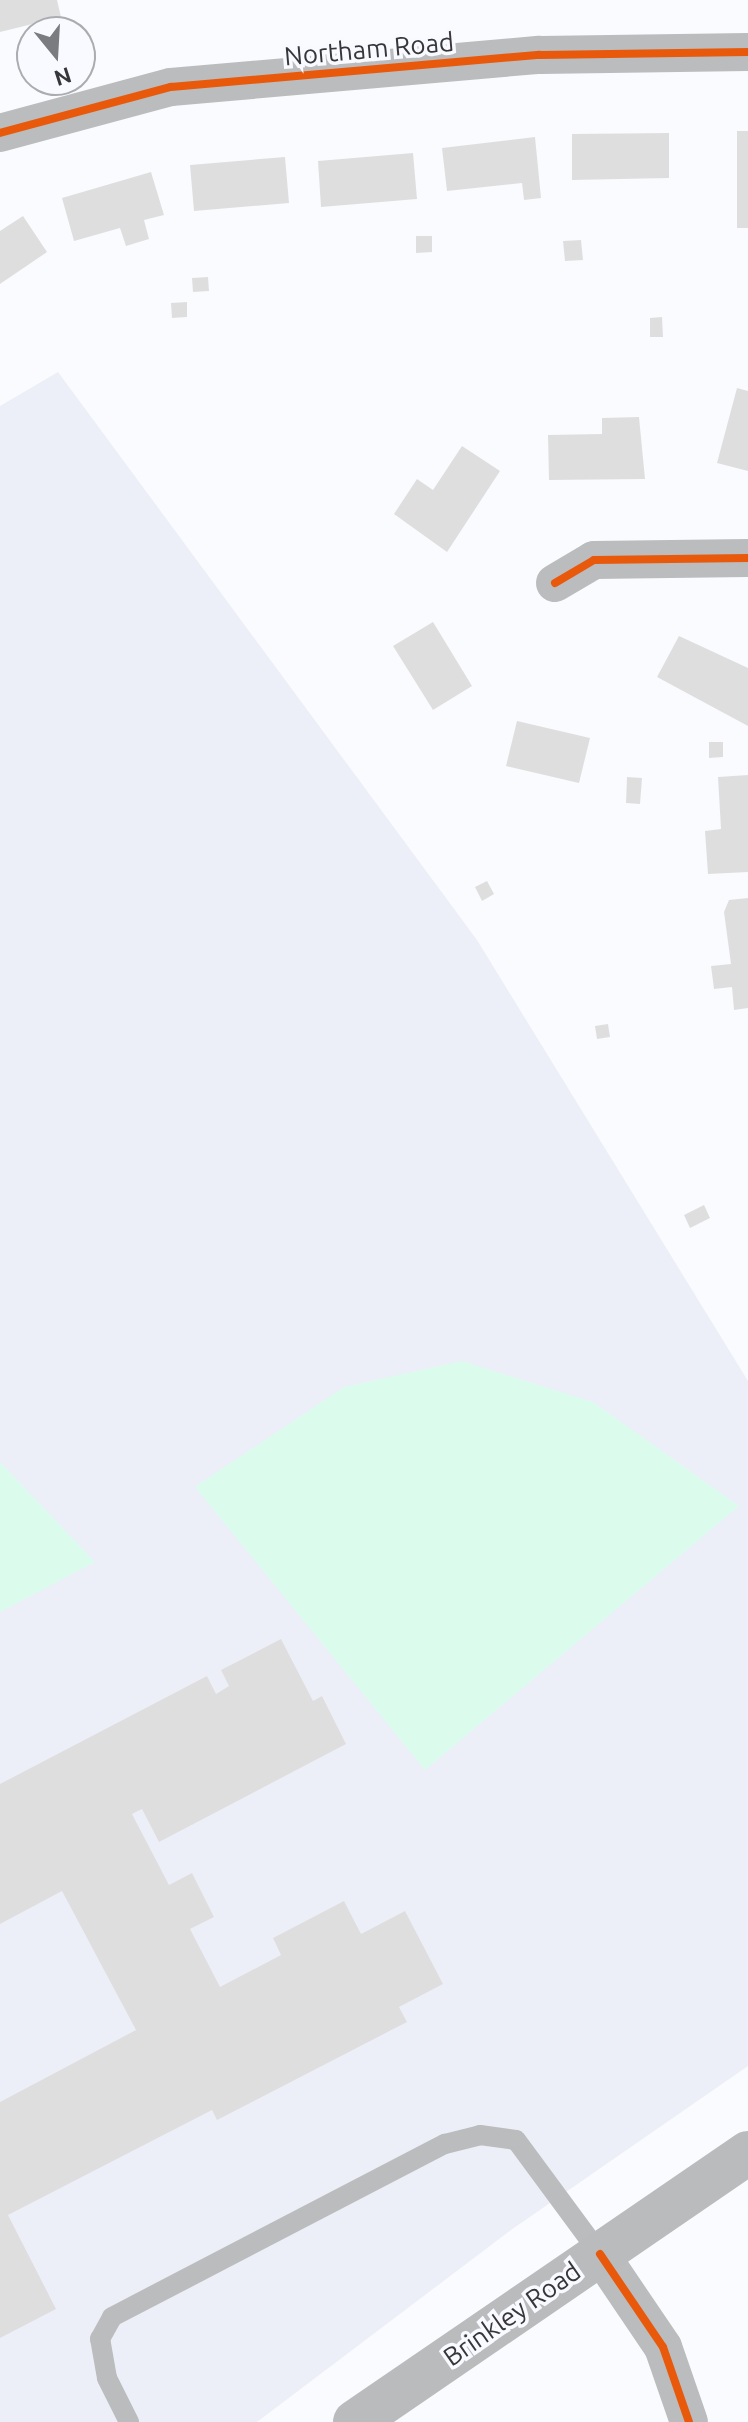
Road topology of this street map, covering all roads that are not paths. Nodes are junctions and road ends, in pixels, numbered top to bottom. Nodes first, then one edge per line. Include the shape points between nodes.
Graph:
1 (748, 52) edge
2 (0, 133) edge
3 (748, 558) edge
4 (555, 583) dead end
5 (748, 2153) edge
6 (600, 2254) junction
7 (129, 2422) edge
8 (355, 2422) edge
9 (689, 2422) edge

1 - 2 street, Northam Road via 540,55 171,87
3 - 4 street via 594,560
5 - 6 main road, Brinkley Road
6 - 7 lane via 516,2140 480,2135 445,2144 112,2317 100,2339 107,2378
6 - 8 main road, Brinkley Road
6 - 9 street via 663,2347

